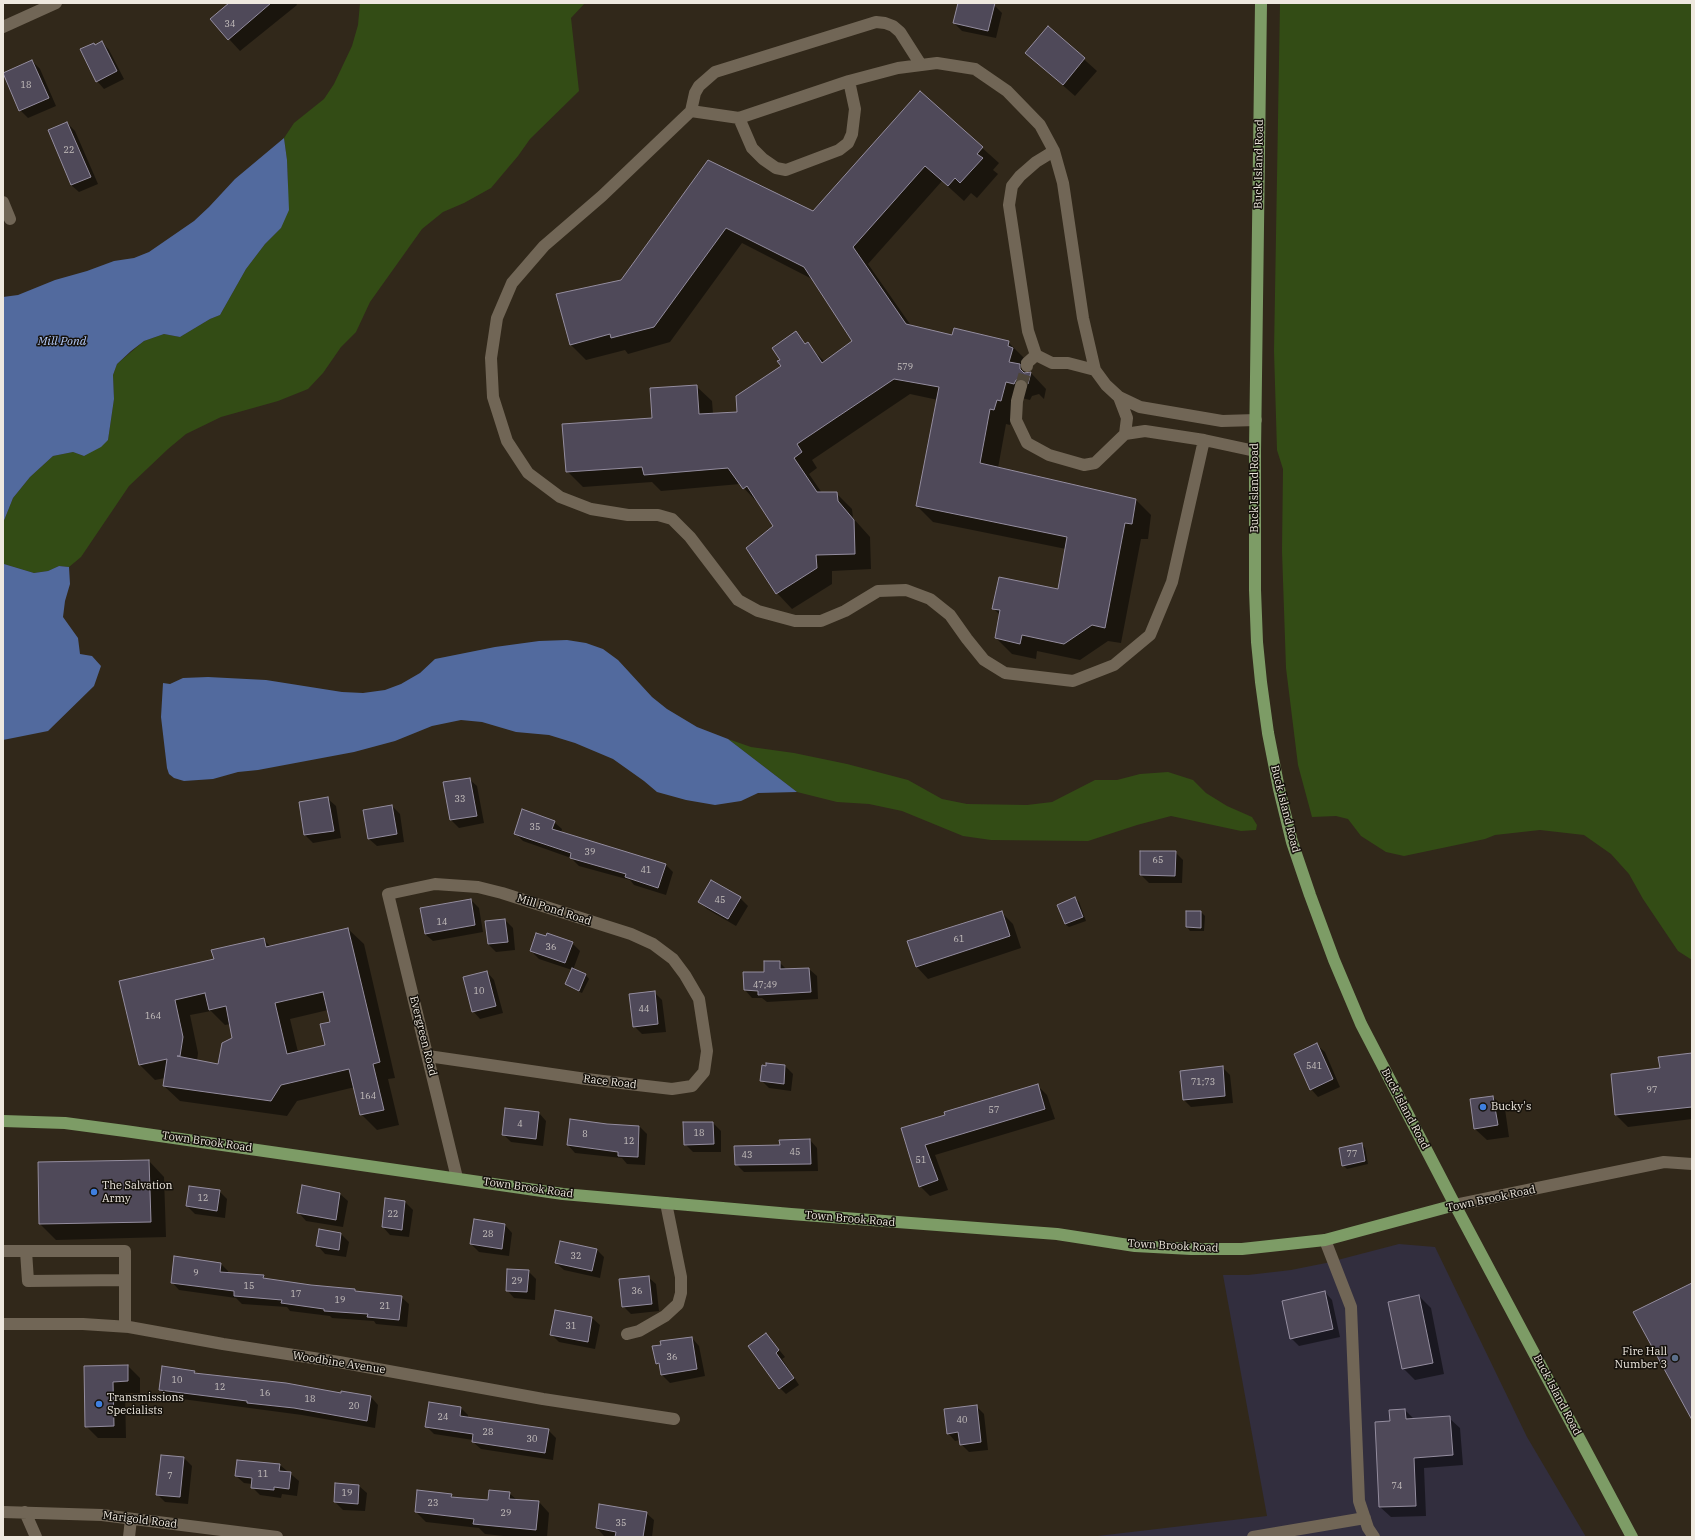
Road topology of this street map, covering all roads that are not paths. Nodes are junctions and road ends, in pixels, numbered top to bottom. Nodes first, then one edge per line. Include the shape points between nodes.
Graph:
1 (56, 3) edge
2 (1261, 3) edge
3 (3, 27) edge
4 (921, 65) junction
5 (849, 81) junction
6 (691, 111) junction
7 (739, 118) junction
8 (1054, 151) junction
9 (3, 202) edge
10 (10, 219) dead end
11 (1036, 355) junction
12 (1026, 366) tunnel mouth
13 (1096, 370) junction
14 (1021, 386) tunnel mouth
15 (1119, 397) junction
16 (1256, 420) junction
17 (1126, 434) junction
18 (1204, 440) junction
19 (1255, 451) junction
20 (388, 894) joint
21 (696, 992) joint
22 (428, 1056) junction
23 (3, 1121) edge
24 (1692, 1164) edge
25 (457, 1178) junction
26 (666, 1203) junction
27 (1455, 1205) junction
28 (1325, 1240) junction
29 (26, 1251) junction
30 (3, 1252) edge
31 (125, 1280) junction
32 (3, 1324) edge
33 (125, 1326) junction
34 (627, 1334) dead end
35 (674, 1419) dead end
36 (3, 1512) edge
37 (25, 1512) junction
38 (1365, 1518) junction
39 (131, 1519) junction
40 (36, 1537) edge
41 (129, 1537) edge
42 (277, 1537) edge
43 (1253, 1537) edge
44 (1374, 1537) edge
45 (1632, 1537) edge

1 - 3 street
2 - 16 main road, Buck Island Road
4 - 5 street via 898,68
4 - 6 street via 900,32 893,26 876,22 715,72 699,86
4 - 8 street via 937,63 974,69 1007,91 1040,125
5 - 7 street
5 - 7 street via 855,109 852,134 848,143 839,150 786,170 776,168 763,160 752,148
6 - 7 street
6 - 18 street via 602,196 544,246 512,283 497,318 491,358 493,397 507,441 528,472 560,497 591,509 628,515 658,515 672,519 690,537 738,600 758,611 795,621 821,621 845,611 878,591 906,590 930,599 950,615 984,660 1005,673 1073,681 1114,665 1150,635 1172,582
8 - 11 street via 1020,176 1012,186 1009,205 1028,332
8 - 13 street via 1064,183 1083,318
9 - 10 street
11 - 12 street
11 - 13 street via 1052,363 1068,363
13 - 15 street via 1106,385
14 - 17 street via 1016,420 1027,443 1049,455 1084,465 1096,463
15 - 16 street via 1140,407 1186,415 1222,421
15 - 17 street via 1127,418
16 - 19 main road, Buck Island Road
17 - 18 street via 1145,431
18 - 19 street
19 - 27 main road, Buck Island Road via 1257,642 1268,733 1292,842 1334,960 1361,1024
20 - 21 street, Mill Pond Road via 435,884 478,887 557,910 654,944 673,959
20 - 22 street, Evergreen Road
21 - 22 street, Race Road via 704,1022 707,1051 704,1072 692,1086 672,1089
22 - 25 street, Evergreen Road
23 - 25 main road, Town Brook Road via 65,1123 125,1130
24 - 27 street, Town Brook Road via 1664,1162
25 - 26 main road, Town Brook Road via 562,1194
26 - 28 main road, Town Brook Road via 1057,1234 1136,1246 1242,1249
26 - 34 street via 681,1277 678,1304 665,1316 639,1332
27 - 28 main road, Town Brook Road
27 - 45 main road, Buck Island Road
28 - 38 street via 1352,1307 1359,1501
29 - 30 street
29 - 31 street via 28,1281
29 - 31 street via 125,1251
31 - 33 street
32 - 33 street, Woodbine Avenue
33 - 35 street, Woodbine Avenue via 543,1399
36 - 37 street, Marigold Road
37 - 39 street, Marigold Road
37 - 40 street
38 - 43 street
38 - 44 street
39 - 41 street
39 - 42 street, Marigold Road

